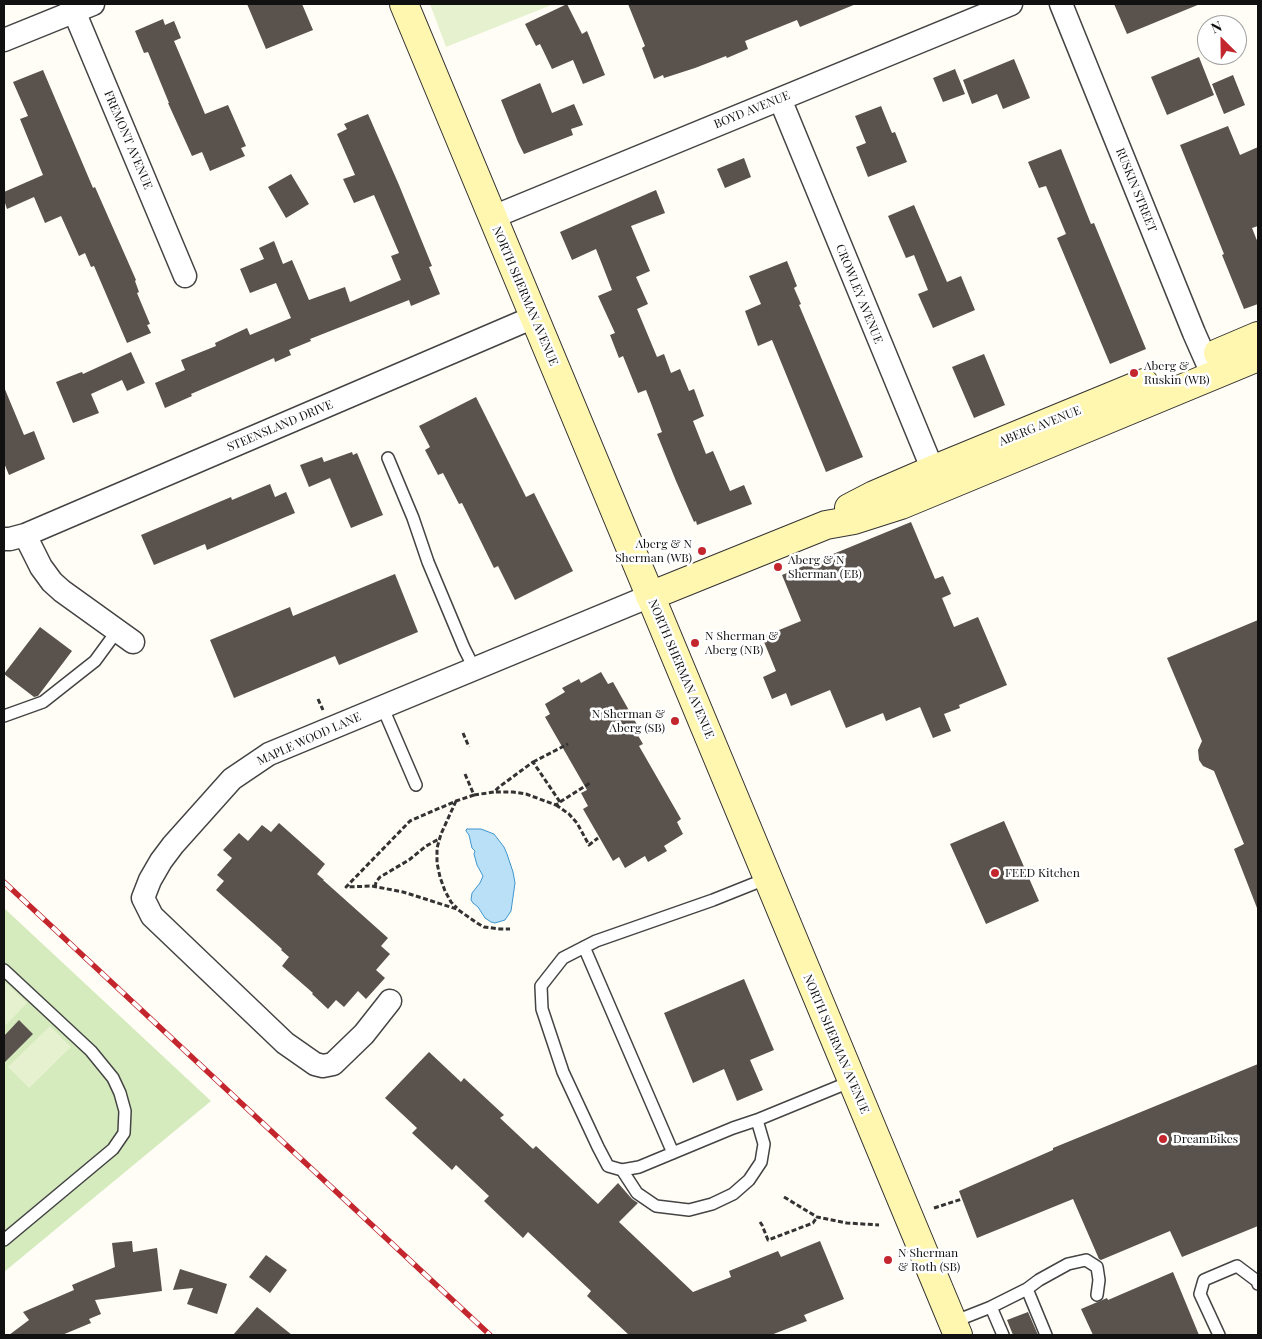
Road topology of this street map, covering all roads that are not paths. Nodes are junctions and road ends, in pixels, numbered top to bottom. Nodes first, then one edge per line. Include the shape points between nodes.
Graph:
1 (404, 4) edge
2 (1011, 4) edge
3 (1061, 4) edge
4 (80, 6) edge
5 (4, 40) edge
6 (780, 99) junction
7 (492, 217) junction
8 (185, 276) dead end
9 (534, 317) junction
10 (1258, 336) edge
11 (1258, 357) edge
12 (1209, 367) junction
13 (388, 458) dead end
14 (936, 479) junction
15 (15, 537) edge
16 (650, 596) junction
17 (125, 636) joint
18 (474, 668) junction
19 (382, 706) junction
20 (4, 716) edge
21 (416, 785) dead end
22 (768, 878) junction
23 (584, 947) junction
24 (4, 970) edge
25 (390, 1001) dead end
26 (852, 1081) junction
27 (757, 1120) junction
28 (673, 1153) junction
29 (622, 1170) junction
30 (4, 1240) edge
31 (1258, 1284) edge
32 (1027, 1290) junction
33 (1097, 1295) dead end
34 (991, 1307) junction
35 (955, 1329) edge
36 (1043, 1333) edge
37 (1003, 1335) edge
38 (1219, 1335) edge

1 - 7 street, NORTH SHERMAN AVENUE
2 - 6 street, BOYD AVENUE
3 - 12 street, RUSKIN STREET
4 - 5 street
4 - 8 street, FREMONT AVENUE
6 - 7 street, BOYD AVENUE
6 - 14 street, CROWLEY AVENUE
7 - 9 street, NORTH SHERMAN AVENUE
9 - 15 street, STEENSLAND DRIVE
9 - 16 street, NORTH SHERMAN AVENUE
10 - 12 street, ABERG AVENUE
11 - 12 street, ABERG AVENUE
12 - 14 street, ABERG AVENUE
13 - 18 lane
14 - 16 street, ABERG AVENUE via 882,512 826,525
15 - 17 street via 62,591
16 - 18 street, MAPLE WOOD LANE
16 - 22 street, NORTH SHERMAN AVENUE
17 - 20 lane via 43,702
18 - 19 street, MAPLE WOOD LANE
19 - 21 lane
19 - 25 street, MAPLE WOOD LANE via 269,754 232,779 161,861 143,898 152,916 286,1043 315,1064 333,1064 364,1034
22 - 23 lane
22 - 26 street, NORTH SHERMAN AVENUE
23 - 28 lane
23 - 29 lane via 563,958 541,986 542,1009 563,1072 598,1147 608,1166
24 - 30 lane via 91,1051 113,1078 125,1111 124,1133 113,1149
26 - 27 lane
26 - 35 street, NORTH SHERMAN AVENUE
27 - 28 lane
27 - 29 lane via 764,1144 761,1162 749,1180 733,1194 712,1204 689,1210 656,1206 637,1193
28 - 29 lane via 639,1167
31 - 38 lane via 1237,1266 1204,1280 1200,1294
32 - 33 lane via 1038,1280 1068,1264 1086,1260 1097,1268
32 - 34 lane
32 - 36 lane
34 - 35 lane
34 - 37 lane

